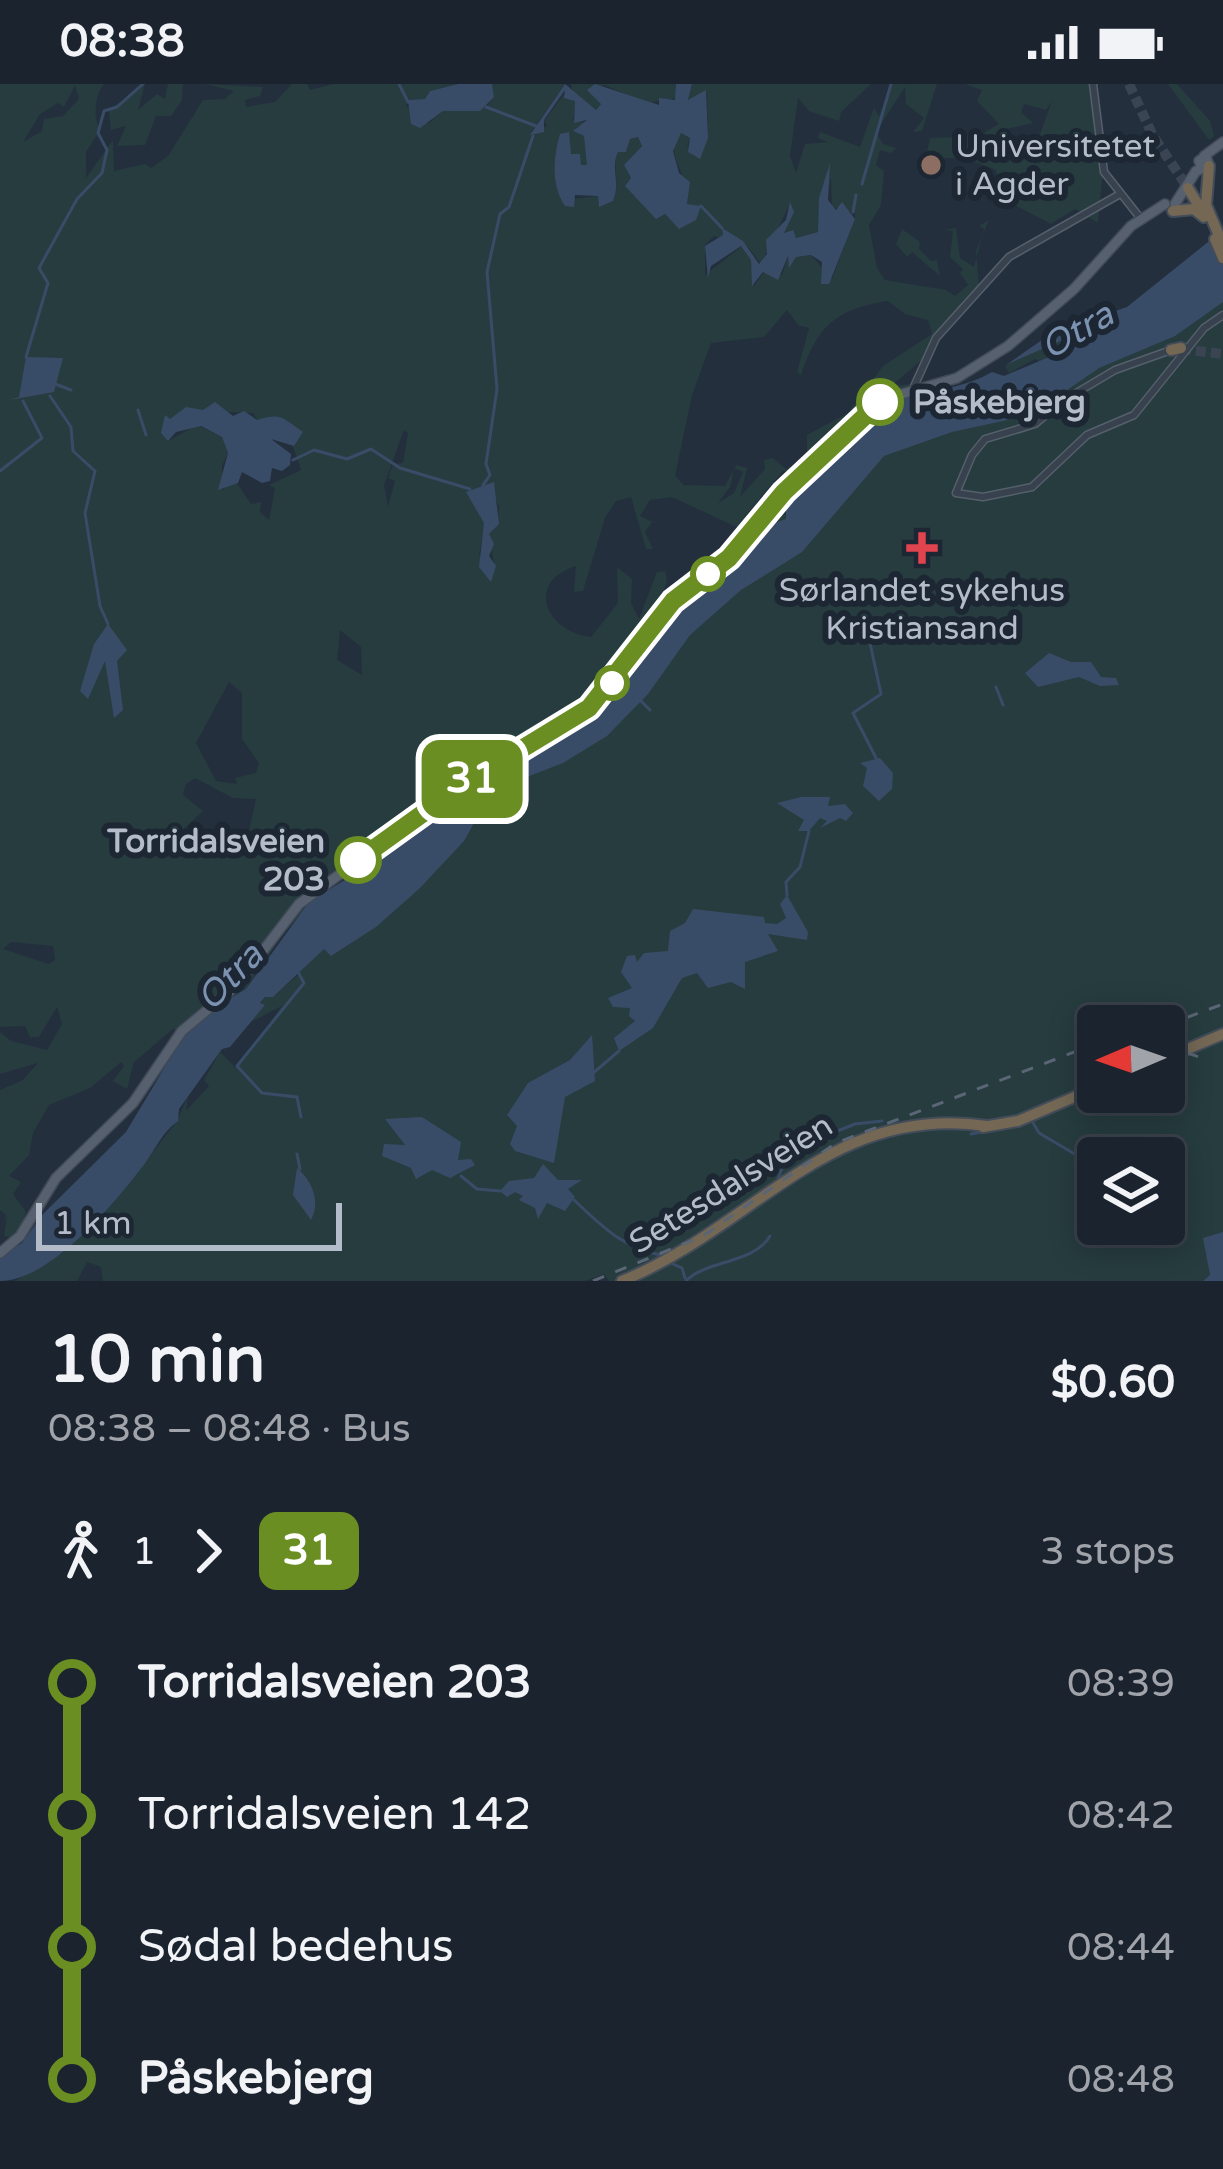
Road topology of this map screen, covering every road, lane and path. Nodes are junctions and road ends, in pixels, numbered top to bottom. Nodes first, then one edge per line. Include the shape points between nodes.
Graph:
1 (1093, 84) edge
2 (1223, 143) edge
3 (1205, 163) junction
4 (1189, 187) junction
5 (1118, 195) junction
6 (1170, 206) junction
7 (1142, 219) junction
8 (1213, 229) junction
9 (1223, 245) edge
10 (1223, 258) edge
11 (1223, 315) edge
12 (1177, 349) tunnel mouth
13 (914, 388) junction
14 (1223, 1034) edge
15 (1185, 1050) edge
16 (1077, 1096) edge
17 (0, 1252) edge
18 (622, 1281) edge

1 - 5 street via 1102,165
2 - 3 main road
3 - 4 highway via 1206,187
3 - 6 main road
3 - 8 highway
4 - 6 highway via 1188,206
4 - 8 highway
5 - 7 street
5 - 13 street via 1010,257 936,338
6 - 7 main road
6 - 8 highway via 1198,211
7 - 13 main road via 1018,339 963,375
8 - 9 highway
8 - 10 highway
11 - 12 street via 1134,415 1087,435 1032,488 956,493 986,440 1029,427 1108,374
13 - 17 main road via 860,417 736,550 673,601 589,708 447,796 299,904
14 - 15 highway
16 - 18 highway, Setesdalsveien via 1018,1120 886,1129 848,1141 667,1262

